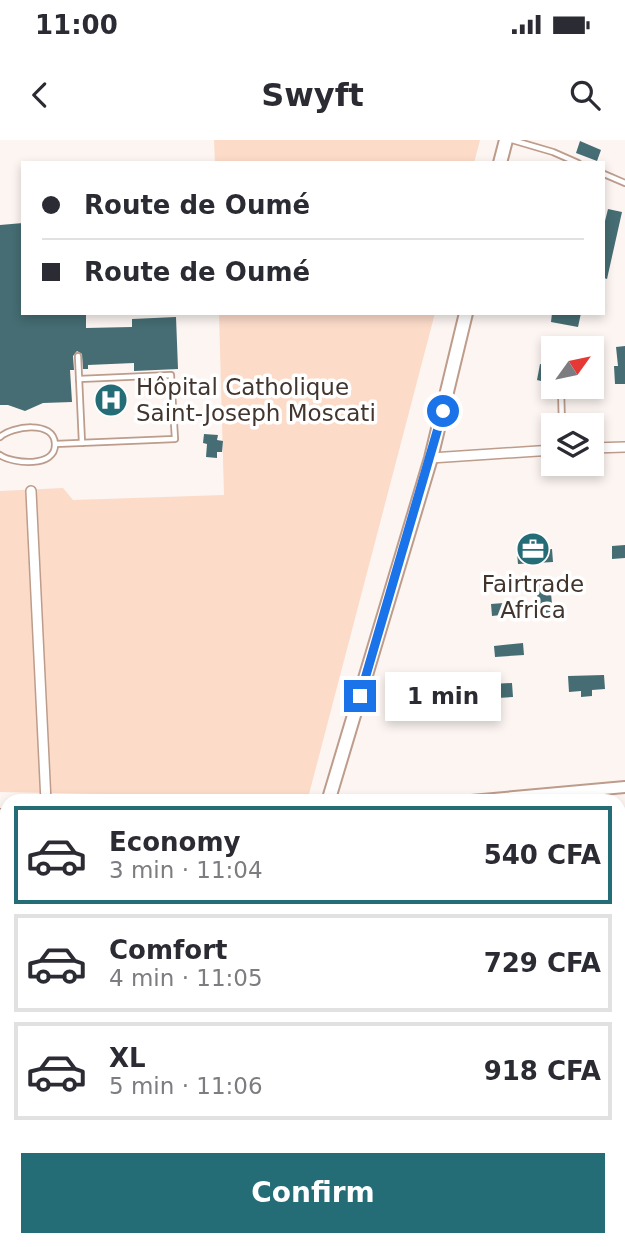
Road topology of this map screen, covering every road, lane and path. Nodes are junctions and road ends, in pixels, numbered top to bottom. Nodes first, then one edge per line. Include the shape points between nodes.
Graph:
1 (506, 140) edge
2 (512, 140) edge
3 (501, 161) edge
4 (573, 161) edge
5 (605, 174) edge
6 (625, 183) edge
7 (466, 315) edge
8 (78, 356) dead end
9 (79, 379) junction
10 (0, 437) edge
11 (82, 443) junction
12 (55, 444) junction
13 (625, 447) edge
14 (604, 448) edge
15 (541, 451) edge
16 (0, 455) edge
17 (431, 458) junction
18 (31, 491) dead end
19 (625, 787) edge
20 (46, 794) edge
21 (330, 794) edge
22 (548, 794) edge

1 - 3 main road
2 - 4 lane
5 - 6 lane
7 - 17 main road
8 - 9 lane
9 - 11 lane
9 - 11 lane via 172,375 175,439
10 - 12 lane via 17,428 36,428 45,430
11 - 12 lane
12 - 16 lane via 46,457 28,463
13 - 14 street
15 - 17 street
17 - 21 main road
18 - 20 street
19 - 22 street

